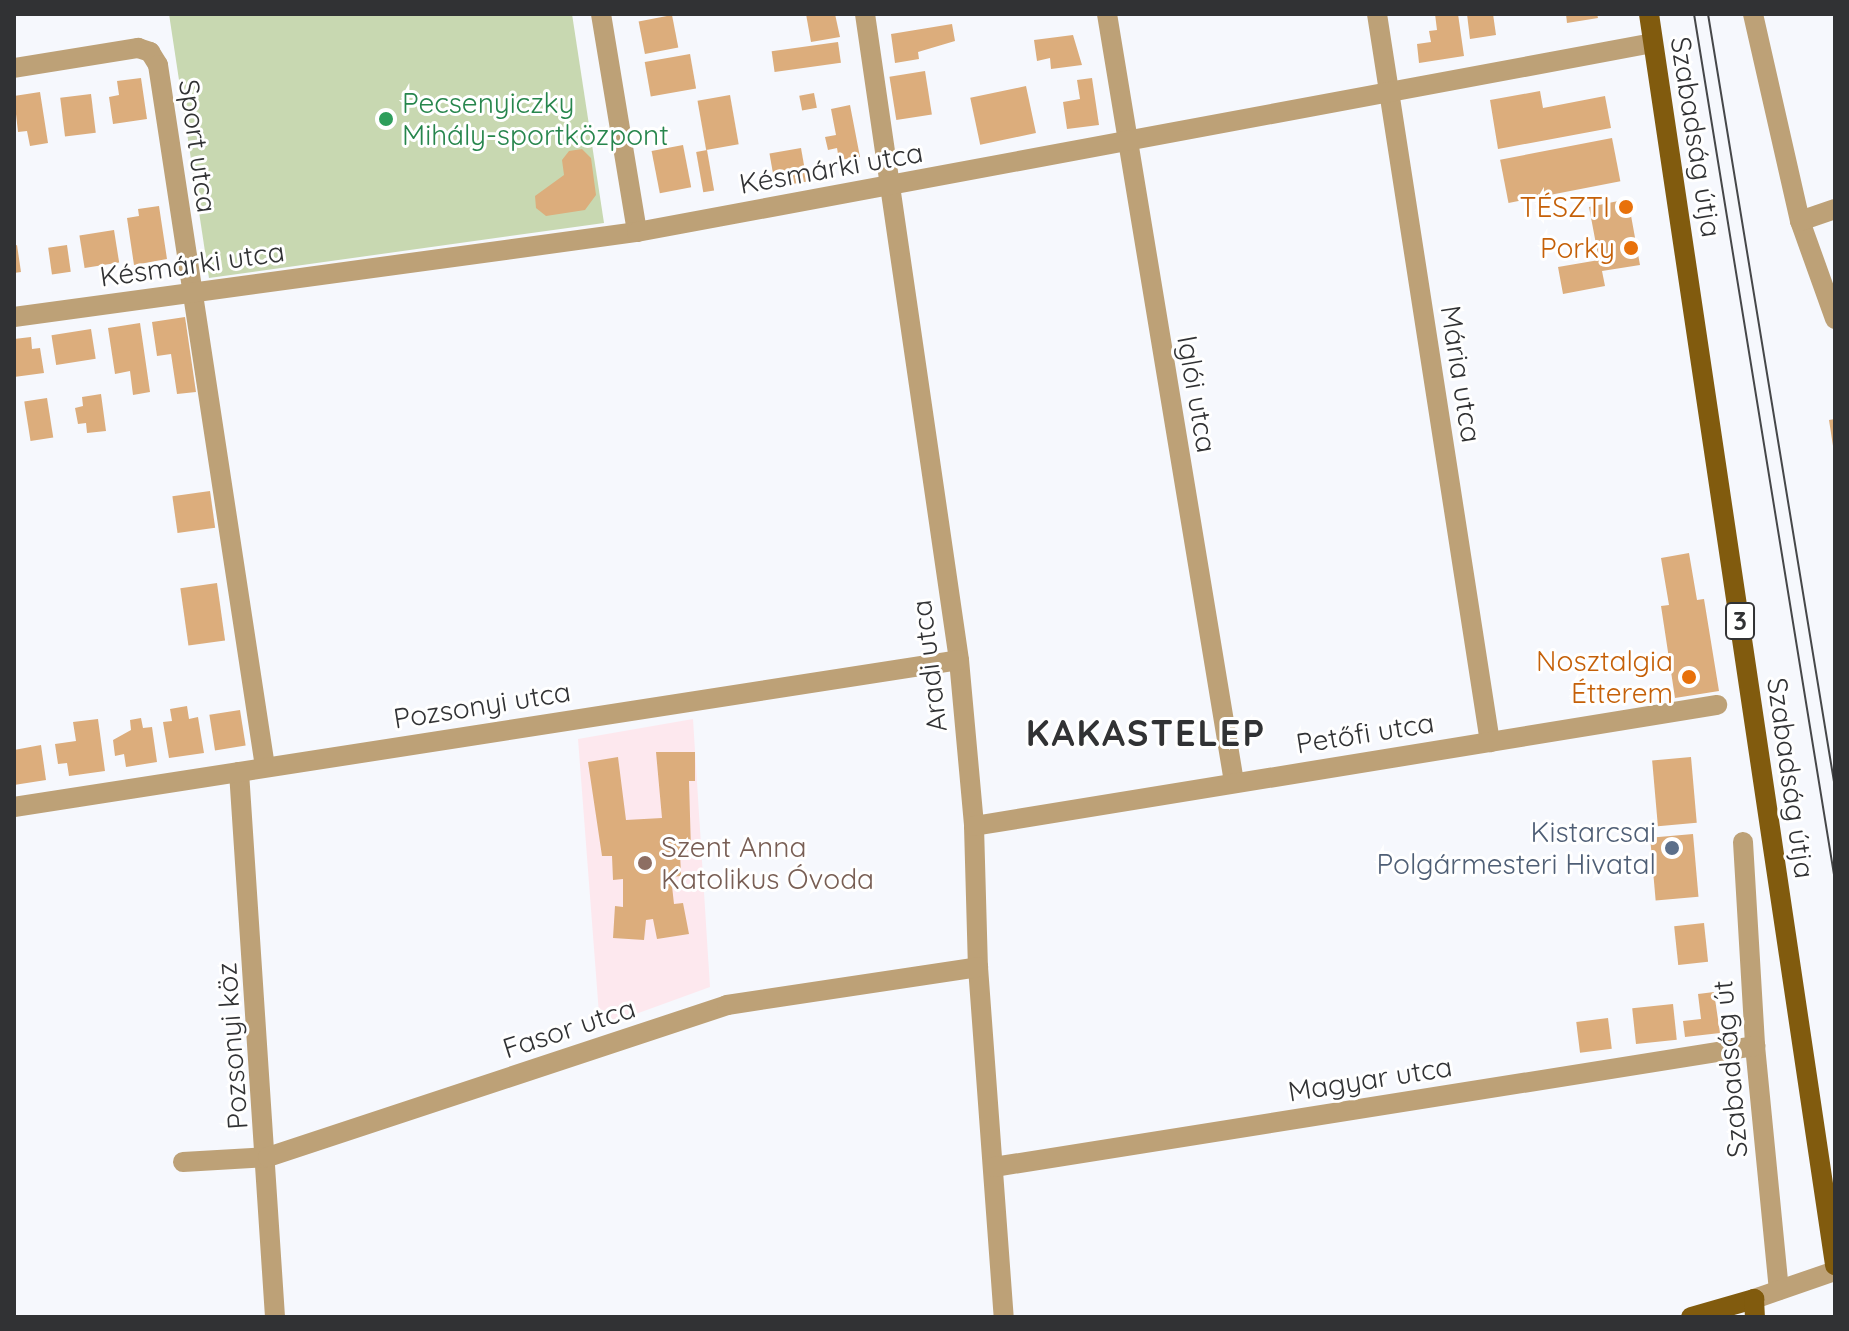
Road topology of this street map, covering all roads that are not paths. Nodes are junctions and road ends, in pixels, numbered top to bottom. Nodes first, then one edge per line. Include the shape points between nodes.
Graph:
1 (601, 14) edge
2 (865, 14) edge
3 (1107, 14) edge
4 (1377, 14) edge
5 (1649, 14) edge
6 (1753, 14) edge
7 (1653, 43) junction
8 (14, 68) edge
9 (1389, 93) junction
10 (1126, 144) junction
11 (892, 185) junction
12 (1835, 209) edge
13 (1800, 221) junction
14 (637, 232) junction
15 (191, 291) junction
16 (14, 317) edge
17 (1835, 319) edge
18 (959, 660) junction
19 (1717, 705) dead end
20 (1490, 742) junction
21 (265, 767) junction
22 (239, 772) junction
23 (1234, 782) junction
24 (14, 807) edge
25 (974, 826) junction
26 (1743, 842) dead end
27 (978, 967) junction
28 (1755, 1046) junction
29 (268, 1157) junction
30 (183, 1162) dead end
31 (994, 1167) junction
32 (1835, 1265) edge
33 (1835, 1271) edge
34 (1779, 1290) junction
35 (1754, 1308) edge
36 (275, 1317) edge
37 (1004, 1317) edge
38 (1691, 1317) edge

1 - 14 street
2 - 11 street, Aradi utca
3 - 10 street, Iglói utca
4 - 9 street, Mária utca
5 - 7 main road, Szabadság útja / 3
6 - 13 street
7 - 9 street, Késmárki utca
7 - 32 main road, Szabadság útja / 3
8 - 15 street, Sport utca via 138,48 150,52 158,65
9 - 10 street, Késmárki utca
9 - 20 street, Mária utca
10 - 11 street, Késmárki utca
10 - 23 street, Iglói utca
11 - 14 street, Késmárki utca
11 - 18 street, Aradi utca
12 - 13 street
13 - 17 street
14 - 15 street, Késmárki utca
15 - 16 street, Késmárki utca
15 - 21 street
18 - 21 street, Pozsonyi utca
18 - 25 street, Aradi utca
19 - 20 street, Petőfi utca
20 - 23 street, Petőfi utca
21 - 22 street, Pozsonyi utca
22 - 24 street, Pozsonyi utca
22 - 29 street, Pozsonyi köz
23 - 25 street, Petőfi utca
25 - 27 street, Aradi utca
26 - 28 street, Szabadság út
27 - 29 street, Fasor utca via 727,1005
27 - 31 street, Aradi utca
28 - 31 street, Magyar utca
28 - 34 street, Szabadság út
29 - 30 street, Fasor utca
29 - 36 street, Pozsonyi köz
31 - 37 street, Aradi utca
33 - 34 street
34 - 35 street
35 - 38 main road

